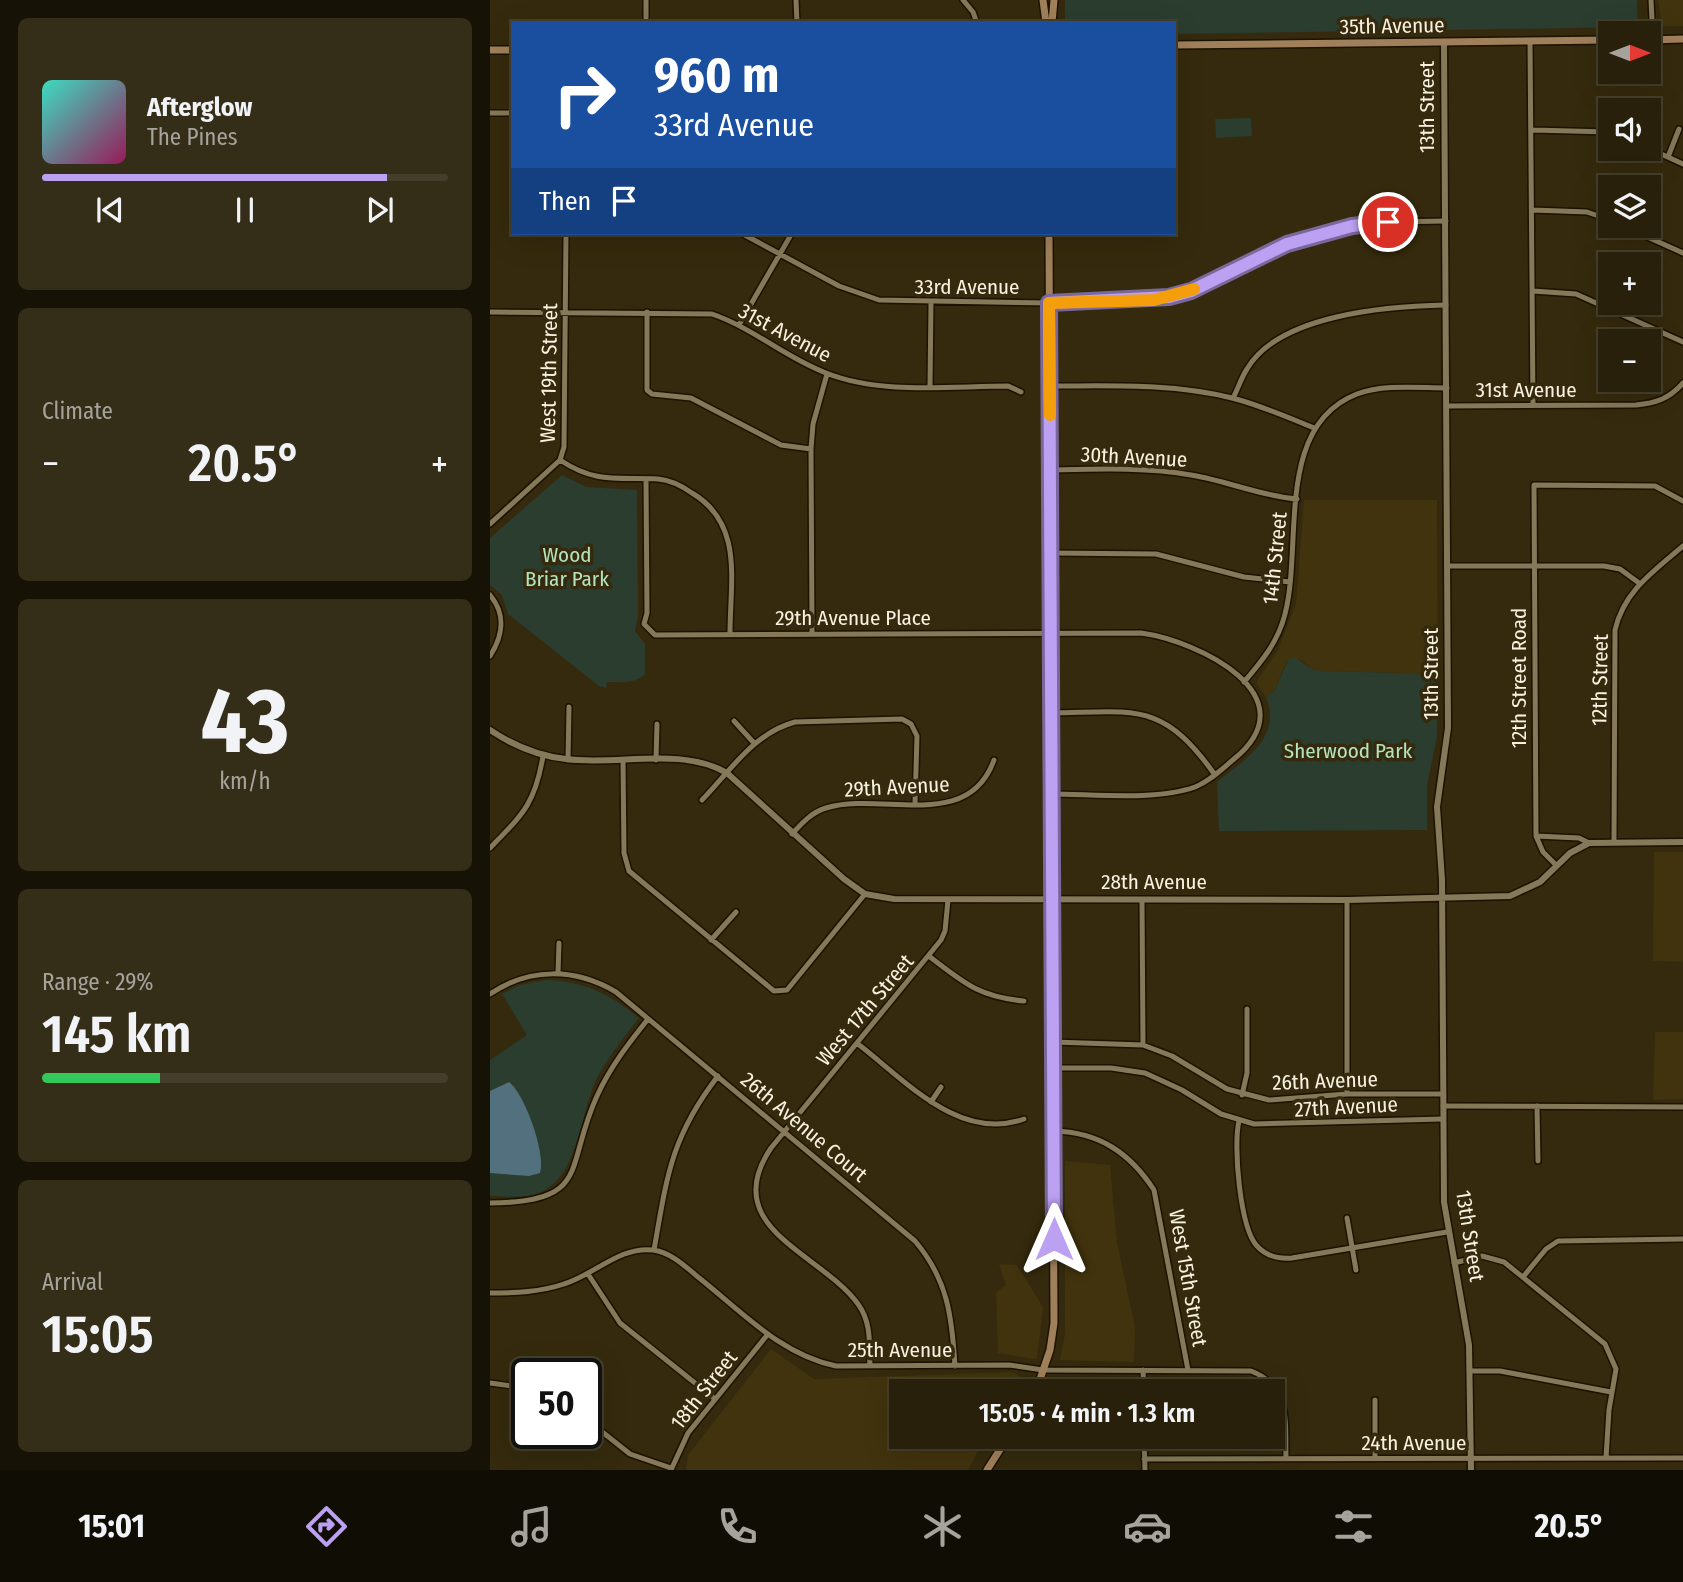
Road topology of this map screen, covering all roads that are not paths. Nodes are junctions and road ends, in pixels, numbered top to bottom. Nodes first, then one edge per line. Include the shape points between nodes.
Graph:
1 (646, 0) edge
2 (796, 0) edge
3 (963, 0) edge
4 (1043, 0) edge
5 (1054, 0) edge
6 (1651, 0) edge
7 (646, 21) edge
8 (797, 21) edge
9 (976, 21) edge
10 (1046, 21) edge
11 (1052, 21) edge
12 (1651, 21) edge
13 (1683, 39) edge
14 (1598, 40) edge
15 (1661, 40) edge
16 (1530, 41) junction
17 (1444, 43) junction
18 (1176, 46) edge
19 (490, 50) edge
20 (511, 50) edge
21 (490, 113) edge
22 (511, 113) edge
23 (1679, 129) dead end
24 (1532, 130) junction
25 (1598, 132) edge
26 (1661, 154) edge
27 (1668, 157) junction
28 (1683, 164) edge
29 (1532, 210) junction
30 (1598, 216) edge
31 (1446, 221) junction
32 (566, 235) edge
33 (745, 235) edge
34 (791, 235) edge
35 (1049, 235) edge
36 (1650, 238) edge
37 (1683, 253) edge
38 (780, 254) junction
39 (1533, 291) junction
40 (931, 303) junction
41 (1049, 303) junction
42 (1446, 305) junction
43 (490, 312) edge
44 (566, 312) junction
45 (647, 312) junction
46 (739, 325) junction
47 (1683, 342) edge
48 (827, 374) junction
49 (1683, 383) edge
50 (930, 386) junction
51 (1050, 386) junction
52 (1447, 388) junction
53 (1021, 392) dead end
54 (1233, 398) junction
55 (1533, 405) junction
56 (1447, 406) junction
57 (1314, 428) junction
58 (811, 449) junction
59 (560, 460) junction
60 (1050, 470) junction
61 (646, 480) junction
62 (1297, 499) junction
63 (1683, 500) edge
64 (490, 524) edge
65 (1683, 546) edge
66 (1050, 553) junction
67 (1535, 565) junction
68 (1449, 566) junction
69 (1290, 582) junction
70 (1639, 583) junction
71 (490, 595) edge
72 (730, 633) junction
73 (812, 633) junction
74 (1052, 633) junction
75 (490, 656) edge
76 (1244, 682) junction
77 (569, 707) dead end
78 (1051, 713) junction
79 (734, 721) dead end
80 (657, 724) dead end
81 (490, 730) edge
82 (754, 743) junction
83 (543, 756) junction
84 (568, 760) junction
85 (623, 760) junction
86 (656, 760) junction
87 (994, 760) dead end
88 (727, 773) junction
89 (1215, 775) junction
90 (1051, 794) junction
91 (702, 800) dead end
92 (915, 804) junction
93 (792, 834) junction
94 (1536, 836) junction
95 (1614, 841) junction
96 (1683, 842) edge
97 (1589, 844) junction
98 (490, 848) edge
99 (1556, 865) junction
100 (864, 894) junction
101 (1441, 897) junction
102 (948, 900) junction
103 (1052, 900) junction
104 (1142, 900) junction
105 (1346, 900) junction
106 (736, 912) dead end
107 (711, 940) junction
108 (559, 943) dead end
109 (930, 957) junction
110 (558, 973) junction
111 (490, 994) edge
112 (1024, 1001) dead end
113 (1247, 1009) dead end
114 (648, 1019) junction
115 (1053, 1042) junction
116 (858, 1044) junction
117 (1143, 1045) junction
118 (1054, 1068) junction
119 (718, 1076) junction
120 (941, 1087) dead end
121 (1348, 1094) junction
122 (1443, 1094) junction
123 (1242, 1095) junction
124 (931, 1102) junction
125 (1444, 1106) junction
126 (1537, 1106) junction
127 (1683, 1107) edge
128 (1024, 1119) dead end
129 (1443, 1119) junction
130 (1239, 1121) junction
131 (784, 1131) junction
132 (1054, 1131) junction
133 (1538, 1161) dead end
134 (490, 1203) edge
135 (1347, 1218) dead end
136 (1447, 1232) junction
137 (1683, 1238) edge
138 (1352, 1248) junction
139 (654, 1250) junction
140 (1454, 1263) junction
141 (1356, 1270) dead end
142 (588, 1274) junction
143 (1523, 1277) junction
144 (490, 1293) edge
145 (768, 1334) junction
146 (870, 1366) junction
147 (955, 1366) junction
148 (1043, 1370) junction
149 (1143, 1370) junction
150 (1188, 1370) junction
151 (1470, 1371) junction
152 (1040, 1379) edge
153 (1143, 1379) edge
154 (490, 1384) edge
155 (511, 1386) edge
156 (1611, 1392) junction
157 (715, 1399) junction
158 (1375, 1401) dead end
159 (602, 1432) edge
160 (1000, 1449) edge
161 (1144, 1449) edge
162 (1286, 1458) junction
163 (1375, 1458) junction
164 (1471, 1458) junction
165 (1606, 1458) junction
166 (1683, 1458) edge
167 (1144, 1459) junction
168 (671, 1469) edge
169 (987, 1470) edge
170 (1144, 1470) edge
171 (1471, 1470) edge

1 - 7 street
2 - 8 street
3 - 9 street
4 - 10 main road
5 - 11 main road
6 - 12 street
13 - 15 main road
14 - 16 main road, 35th Avenue
16 - 17 main road, 35th Avenue
16 - 24 street
17 - 18 main road, 35th Avenue
17 - 31 street, 13th Street
19 - 20 main road
21 - 22 street
23 - 27 street
24 - 25 street
24 - 29 street
26 - 27 street
27 - 28 street
29 - 30 street
29 - 39 street
31 - 41 street, 33rd Avenue via 1388,222 1321,233 1169,297
31 - 42 street, 13th Street
32 - 44 street, West 19th Street
33 - 38 street, 33rd Avenue
34 - 38 street
35 - 41 main road
36 - 37 street
38 - 40 street, 33rd Avenue via 855,293 898,303
38 - 46 street
39 - 47 street via 1570,292
39 - 55 street
40 - 41 street, 33rd Avenue
40 - 50 street
41 - 51 main road
42 - 52 street, 13th Street
42 - 54 street via 1356,311 1301,330 1261,352 1246,369
43 - 44 street, 31st Avenue
44 - 45 street, 31st Avenue
44 - 59 street, West 19th Street via 567,436
45 - 46 street, 31st Avenue via 712,314
45 - 58 street via 648,390 652,394 691,398 781,445
46 - 48 street, 31st Avenue
48 - 50 street, 31st Avenue via 872,383
48 - 58 street
49 - 55 street, 31st Avenue via 1654,403
50 - 53 street, 31st Avenue via 1007,386
51 - 54 street via 1174,388
51 - 60 main road
52 - 56 street, 13th Street
52 - 57 street, 31st Avenue via 1388,388 1357,394
54 - 57 street
55 - 56 street, 31st Avenue
56 - 68 street, 13th Street
57 - 62 street, 14th Street via 1300,466
58 - 73 street
59 - 61 street via 595,478
59 - 64 street, West 19th Street
60 - 62 street, 30th Avenue via 1159,470
60 - 66 main road
61 - 72 street via 685,488 722,519 730,547
61 - 72 street, 29th Avenue Place via 644,624 655,635
62 - 69 street, 14th Street
63 - 67 street, 12th Street Road via 1655,486 1534,485
65 - 70 street, 12th Street
66 - 69 street via 1156,554 1244,577
66 - 74 main road
67 - 68 street
67 - 70 street via 1612,567
67 - 94 street, 12th Street Road
68 - 101 street, 13th Street via 1448,728 1437,807
69 - 76 street, 14th Street via 1279,633
70 - 95 street, 12th Street via 1620,612 1614,639
71 - 75 street via 502,622
72 - 73 street, 29th Avenue Place
73 - 74 street, 29th Avenue Place
74 - 76 street via 1141,633 1176,639 1216,658
74 - 78 main road
76 - 89 street via 1260,709 1259,733
77 - 84 street
78 - 89 street via 1135,713 1158,718 1183,735
78 - 90 main road
79 - 82 street
80 - 86 street
81 - 83 street
82 - 88 street
82 - 92 street via 796,722 902,719 917,736
83 - 84 street
83 - 98 street via 535,795 527,809
84 - 85 street
85 - 86 street
85 - 107 street via 625,862 629,871
86 - 88 street via 699,761
87 - 92 street, 29th Avenue via 982,783 960,799
88 - 91 street
88 - 93 street
89 - 90 street via 1177,792
90 - 103 main road
92 - 93 street, 29th Avenue via 824,808 806,818
93 - 100 street
94 - 97 street via 1580,838
94 - 99 street
95 - 96 street, 28th Avenue
95 - 97 street, 28th Avenue
97 - 99 street, 28th Avenue
99 - 101 street, 28th Avenue via 1540,883 1510,896
100 - 102 street, 28th Avenue
100 - 107 street via 788,990 779,993
101 - 105 street, 28th Avenue
101 - 122 street, 13th Street
102 - 103 street, 28th Avenue
102 - 109 street, West 17th Street via 946,931
103 - 104 street, 28th Avenue
103 - 115 main road
104 - 105 street, 28th Avenue
104 - 117 street
105 - 121 street
106 - 107 street
108 - 110 street
109 - 112 street via 975,990 999,999
109 - 116 street, West 17th Street
110 - 111 street, 26th Avenue Court via 516,981
110 - 114 street, 26th Avenue Court via 602,984
113 - 123 street via 1247,1073
114 - 119 street, 26th Avenue Court
114 - 134 street via 621,1053 597,1096 567,1180 538,1200
115 - 117 street, 26th Avenue
115 - 118 main road
116 - 124 street
116 - 131 street, West 17th Street
117 - 123 street, 26th Avenue
118 - 130 street, 27th Avenue via 1145,1073
118 - 132 main road
119 - 131 street, 26th Avenue Court
119 - 139 street via 680,1134
120 - 124 street
121 - 122 street, 26th Avenue
121 - 123 street, 26th Avenue via 1277,1100
122 - 125 street, 13th Street
124 - 128 street via 950,1114 980,1123 1010,1124
125 - 126 street
125 - 129 street, 13th Street
126 - 127 street
126 - 133 street
129 - 130 street, 27th Avenue via 1335,1119 1288,1125
129 - 136 street, 13th Street
130 - 138 street via 1236,1161 1254,1243 1269,1255 1285,1259
131 - 146 street, West 17th Street via 756,1177 760,1211 781,1238 858,1304 869,1333
131 - 147 street, 26th Avenue Court via 884,1213 927,1255 948,1297
132 - 148 main road via 1054,1324
132 - 150 street, West 15th Street via 1097,1137 1135,1166 1154,1190
135 - 138 street
136 - 138 street
136 - 140 street, 13th Street
137 - 143 street via 1565,1240 1551,1245
138 - 141 street
139 - 142 street via 623,1254
139 - 145 street, 25th Avenue via 679,1262
140 - 143 street via 1492,1257
140 - 151 street, 13th Street via 1465,1313
142 - 144 street via 542,1290
142 - 157 street via 620,1324
143 - 156 street via 1605,1344 1616,1369
145 - 146 street, 25th Avenue via 820,1363
145 - 157 street, 18th Street
146 - 147 street, 25th Avenue
147 - 148 street, 25th Avenue
148 - 149 street, 25th Avenue
148 - 152 main road
149 - 150 street, 25th Avenue
149 - 153 street
150 - 162 street, 25th Avenue via 1251,1371 1267,1378 1285,1408
151 - 156 street via 1500,1371
151 - 164 street, 13th Street
154 - 155 street
156 - 165 street
157 - 168 street, 18th Street via 688,1433
158 - 163 street
159 - 168 street via 630,1454
160 - 169 main road
161 - 167 street
162 - 163 street, 24th Avenue
162 - 167 street, 24th Avenue
163 - 164 street, 24th Avenue
164 - 165 street, 24th Avenue
164 - 171 street, 13th Street
165 - 166 street, 24th Avenue
167 - 170 street

